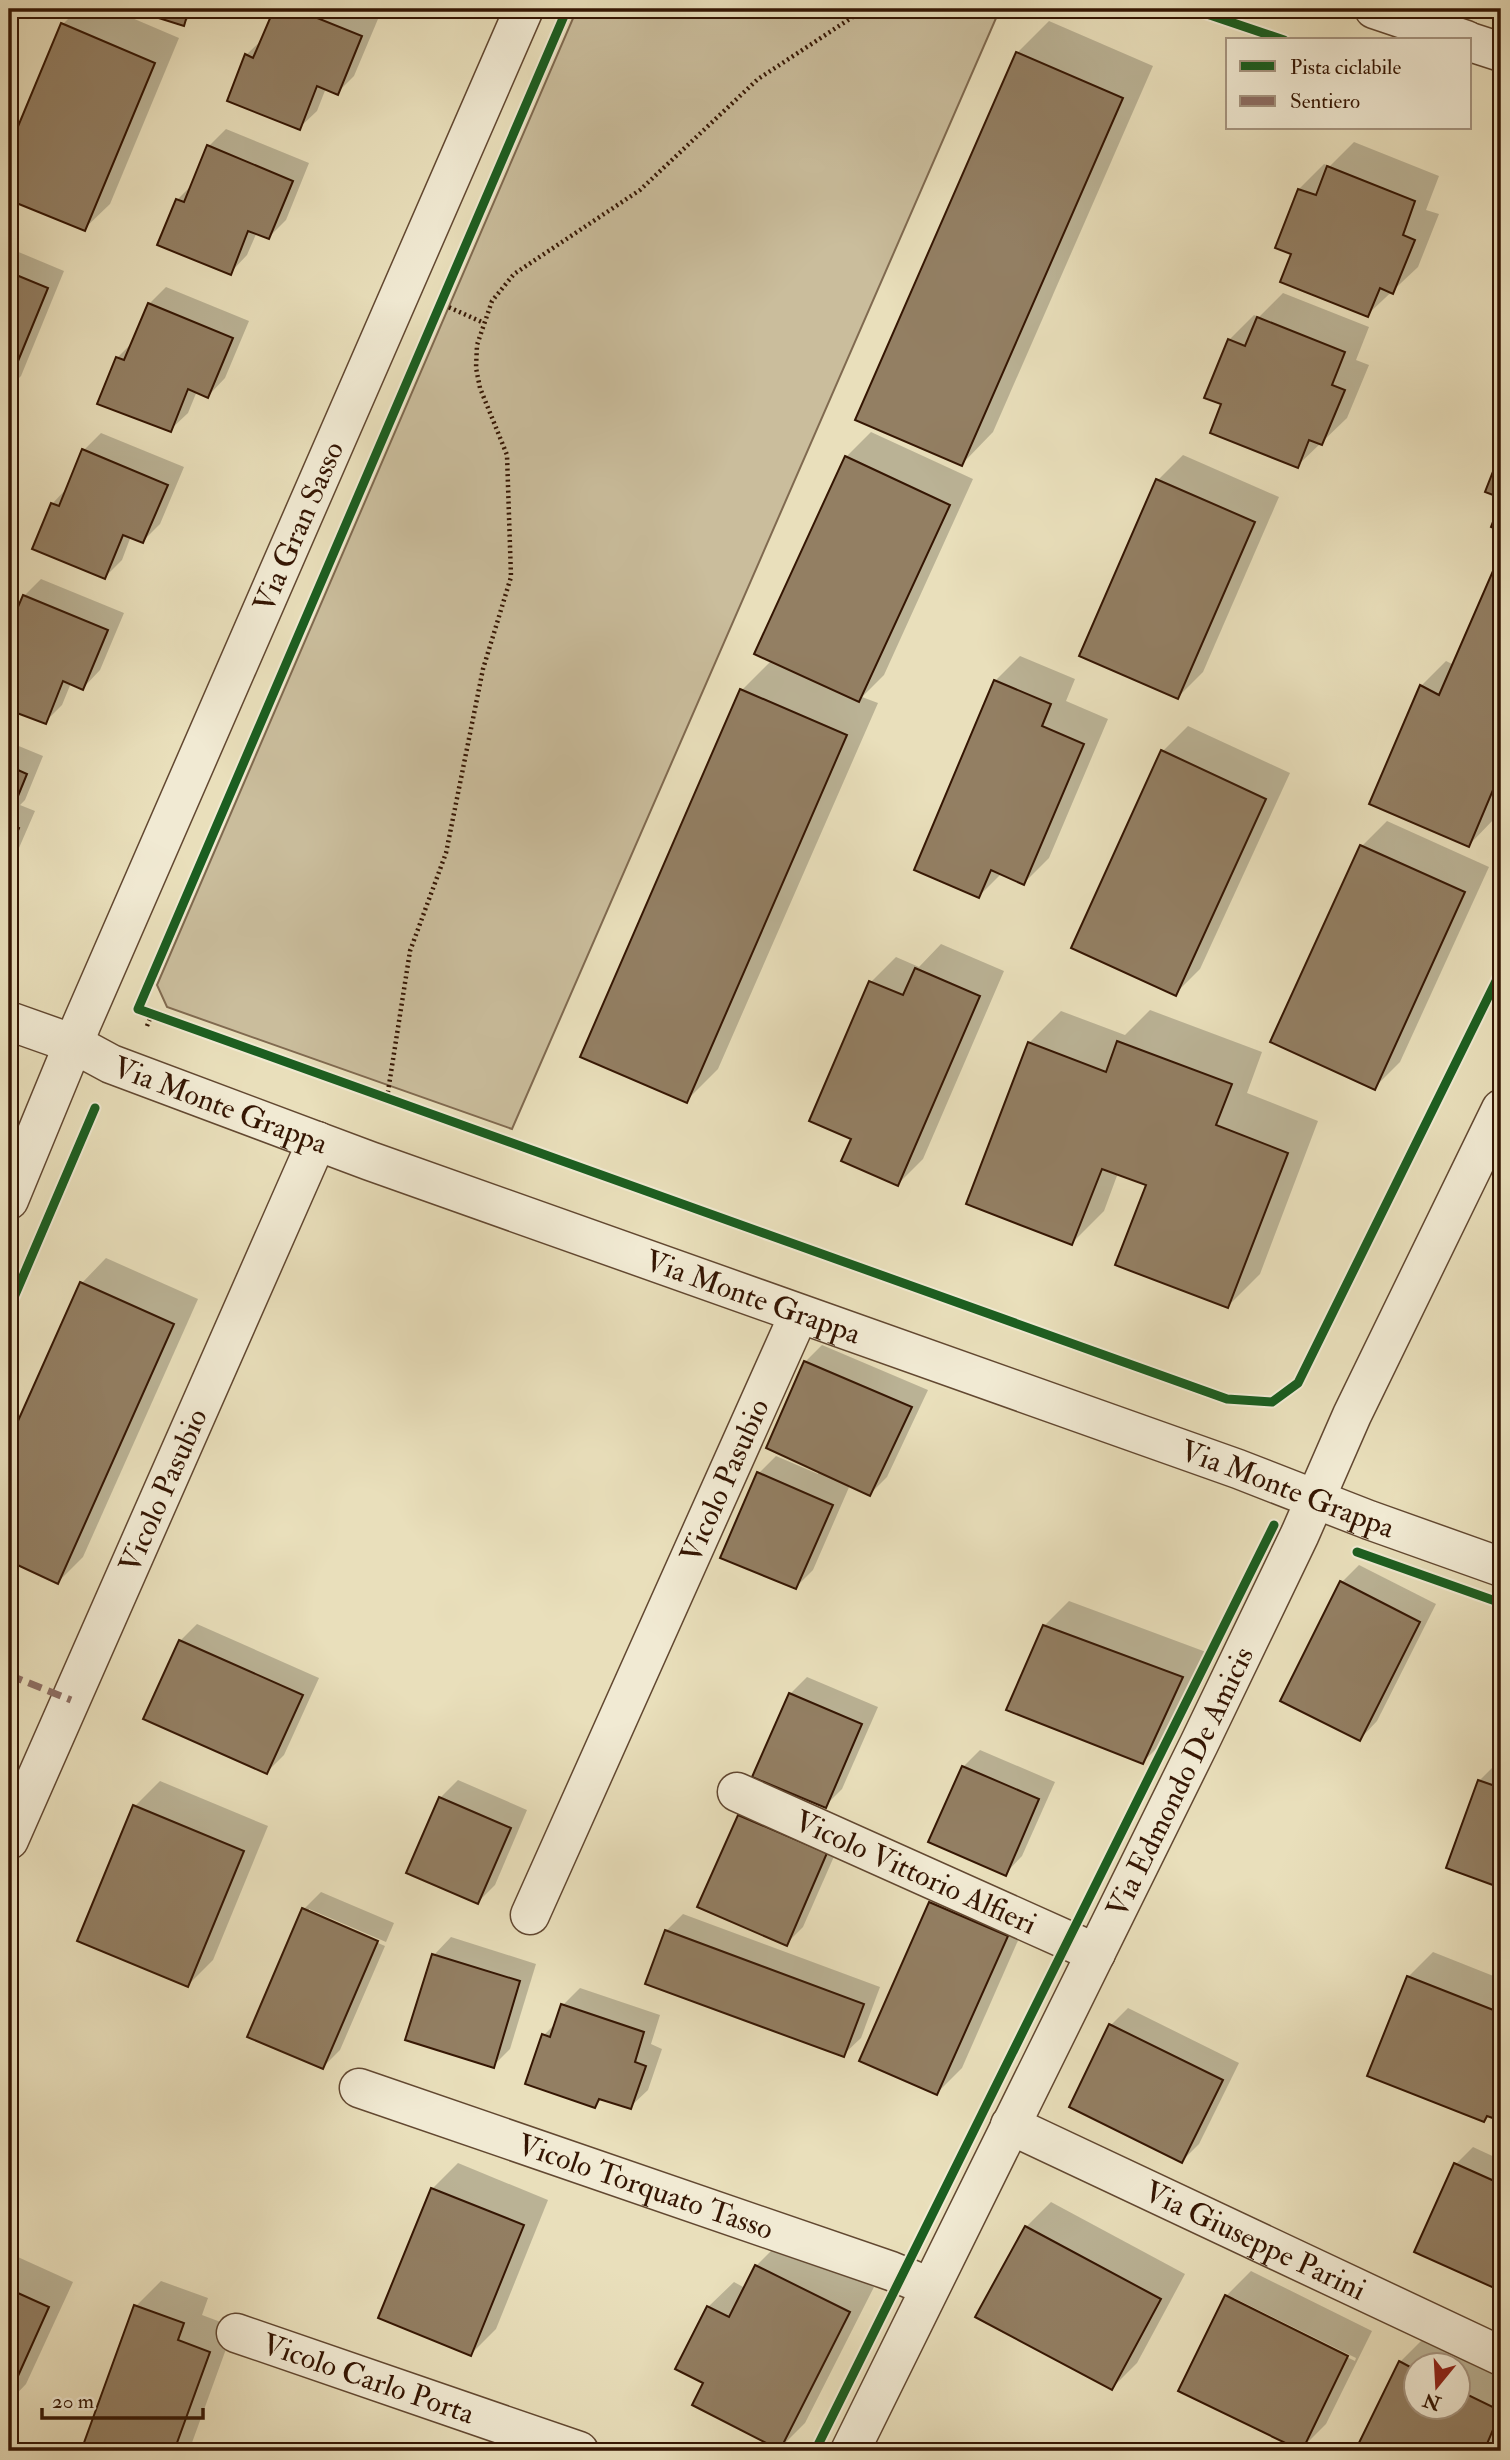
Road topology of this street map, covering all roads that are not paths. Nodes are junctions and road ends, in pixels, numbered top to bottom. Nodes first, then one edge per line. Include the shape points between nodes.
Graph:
1 (524, 9) edge
2 (1374, 9) edge
3 (1459, 38) edge
4 (1472, 42) edge
5 (1501, 52) edge
6 (9, 1021) edge
7 (74, 1044) junction
8 (1501, 1110) edge
9 (317, 1141) junction
10 (9, 1200) edge
11 (799, 1314) junction
12 (1314, 1498) junction
13 (1501, 1567) edge
14 (737, 1792) dead end
15 (9, 1840) edge
16 (530, 1915) dead end
17 (1096, 1953) junction
18 (359, 2088) dead end
19 (1010, 2125) junction
20 (930, 2287) junction
21 (236, 2333) dead end
22 (1501, 2356) edge
23 (579, 2451) edge
24 (850, 2451) edge

1 - 7 street, Via Gran Sasso
2 - 3 street
4 - 5 street
6 - 7 street, Via Monte Grappa
7 - 9 street, Via Monte Grappa via 111,1064
7 - 10 street, Via Gran Sasso
8 - 12 street, Via Edmondo De Amicis
9 - 11 street, Via Monte Grappa
9 - 15 street, Vicolo Pasubio
11 - 12 street, Via Monte Grappa
11 - 16 street, Vicolo Pasubio
12 - 13 street, Via Monte Grappa
12 - 17 street, Via Edmondo De Amicis
14 - 17 street, Vicolo Vittorio Alfieri
17 - 19 street, Via Edmondo De Amicis
18 - 20 street, Vicolo Torquato Tasso
19 - 20 street, Via Edmondo De Amicis
19 - 22 street, Via Giuseppe Parini
20 - 24 street, Via Edmondo De Amicis
21 - 23 street, Vicolo Carlo Porta

